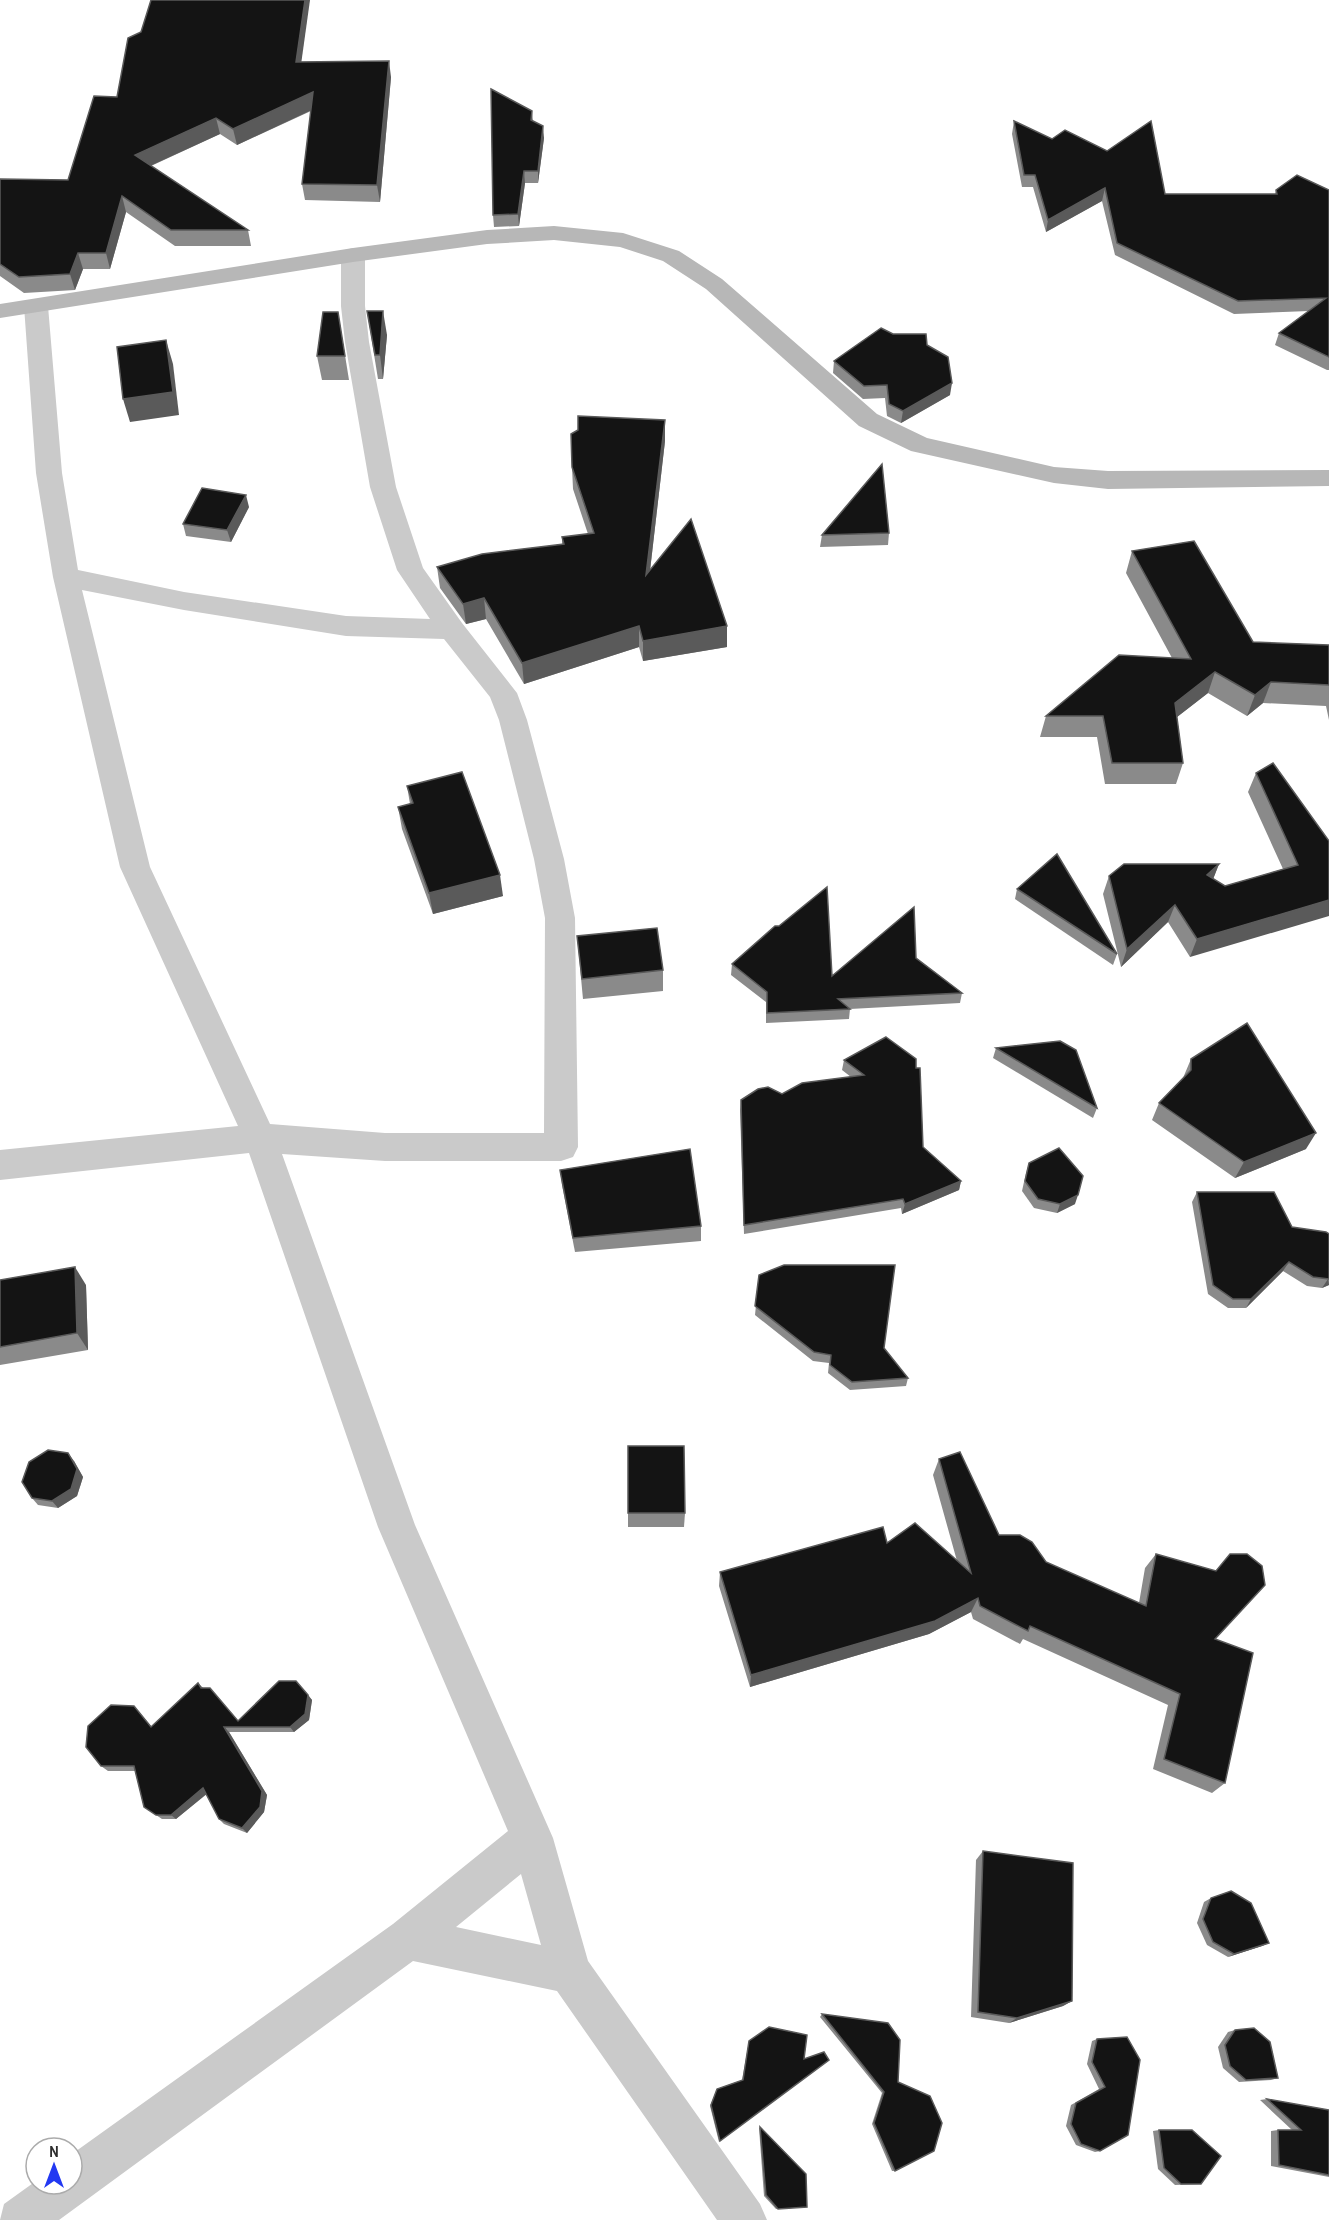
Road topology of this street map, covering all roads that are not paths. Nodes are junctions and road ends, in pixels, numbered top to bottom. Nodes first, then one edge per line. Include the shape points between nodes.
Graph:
1 (353, 255) junction
2 (36, 306) junction
3 (0, 311) edge
4 (1329, 478) edge
5 (66, 577) junction
6 (452, 630) junction
7 (260, 1138) junction
8 (0, 1165) edge
9 (532, 1838) junction
10 (408, 1939) junction
11 (570, 1972) junction
12 (84, 2174) edge
13 (53, 2196) edge
14 (20, 2220) edge
15 (744, 2220) edge

1 - 2 street
1 - 4 street via 487,237 554,233 623,240 671,256 714,284 868,420 920,445 1054,475 1108,480
1 - 6 street via 356,333 383,487 410,570
2 - 3 street
2 - 5 street via 49,473
5 - 6 street via 184,601 346,626
5 - 7 street via 135,867
6 - 7 street via 503,693 549,859 560,918 561,1147 385,1147
7 - 8 street
7 - 9 street via 397,1527
9 - 10 street
9 - 11 street
10 - 11 street
10 - 12 street
11 - 15 street
13 - 14 street

